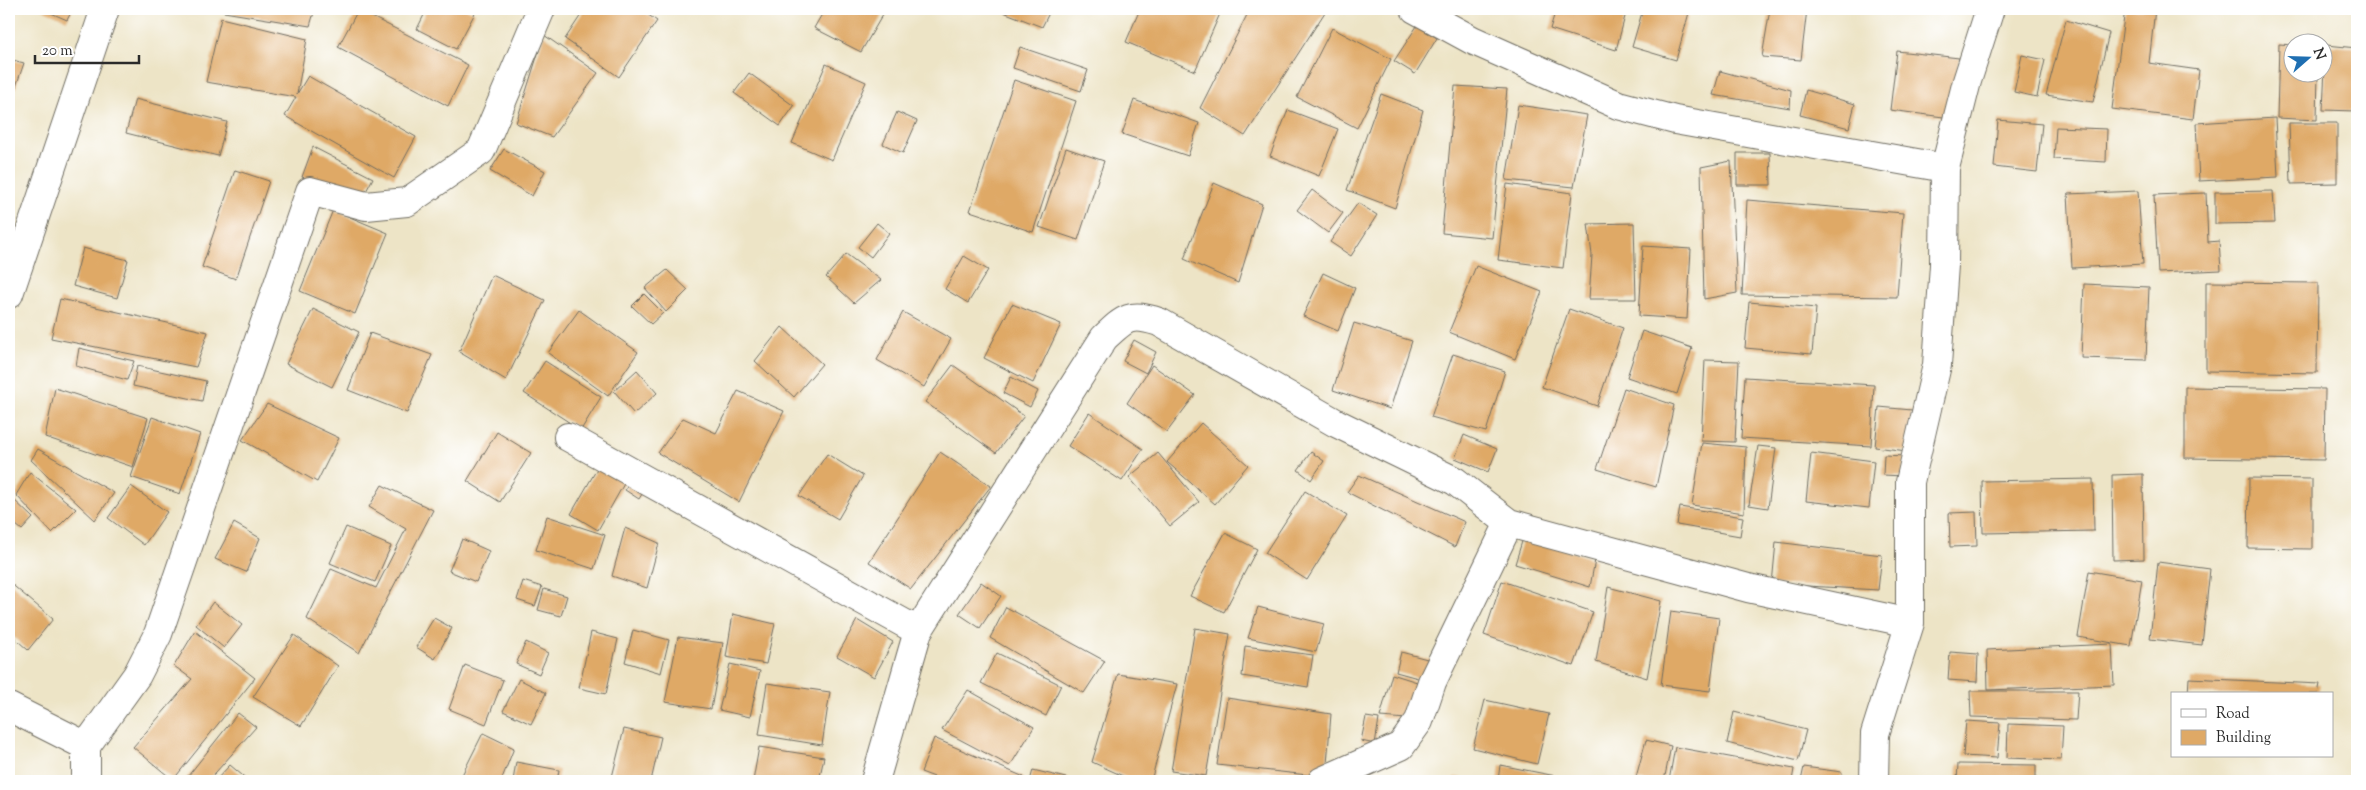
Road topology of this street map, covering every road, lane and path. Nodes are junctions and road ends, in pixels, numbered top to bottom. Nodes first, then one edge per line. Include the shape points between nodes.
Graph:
1 (105, 9) edge
2 (541, 9) edge
3 (1415, 9) edge
4 (1990, 9) edge
5 (1945, 168) junction
6 (9, 294) edge
7 (568, 437) dead end
8 (1510, 523) junction
9 (1910, 623) junction
10 (918, 631) junction
11 (9, 707) edge
12 (86, 746) junction
13 (86, 781) edge
14 (875, 781) edge
15 (1322, 781) edge
16 (1874, 781) edge

1 - 6 street
2 - 12 street via 481,151 407,202 366,206 310,191 158,634 137,675
3 - 5 street via 1497,52 1618,105 1675,120
4 - 5 street via 1967,81
5 - 9 street via 1943,285 1937,365 1910,482
7 - 10 street
8 - 9 street via 1748,588
8 - 10 street via 1455,481 1336,423 1159,322 1138,315 1120,322 1104,338
8 - 15 street via 1432,682 1419,721 1400,746
9 - 16 street via 1875,734
10 - 14 street
11 - 12 street
12 - 13 street

